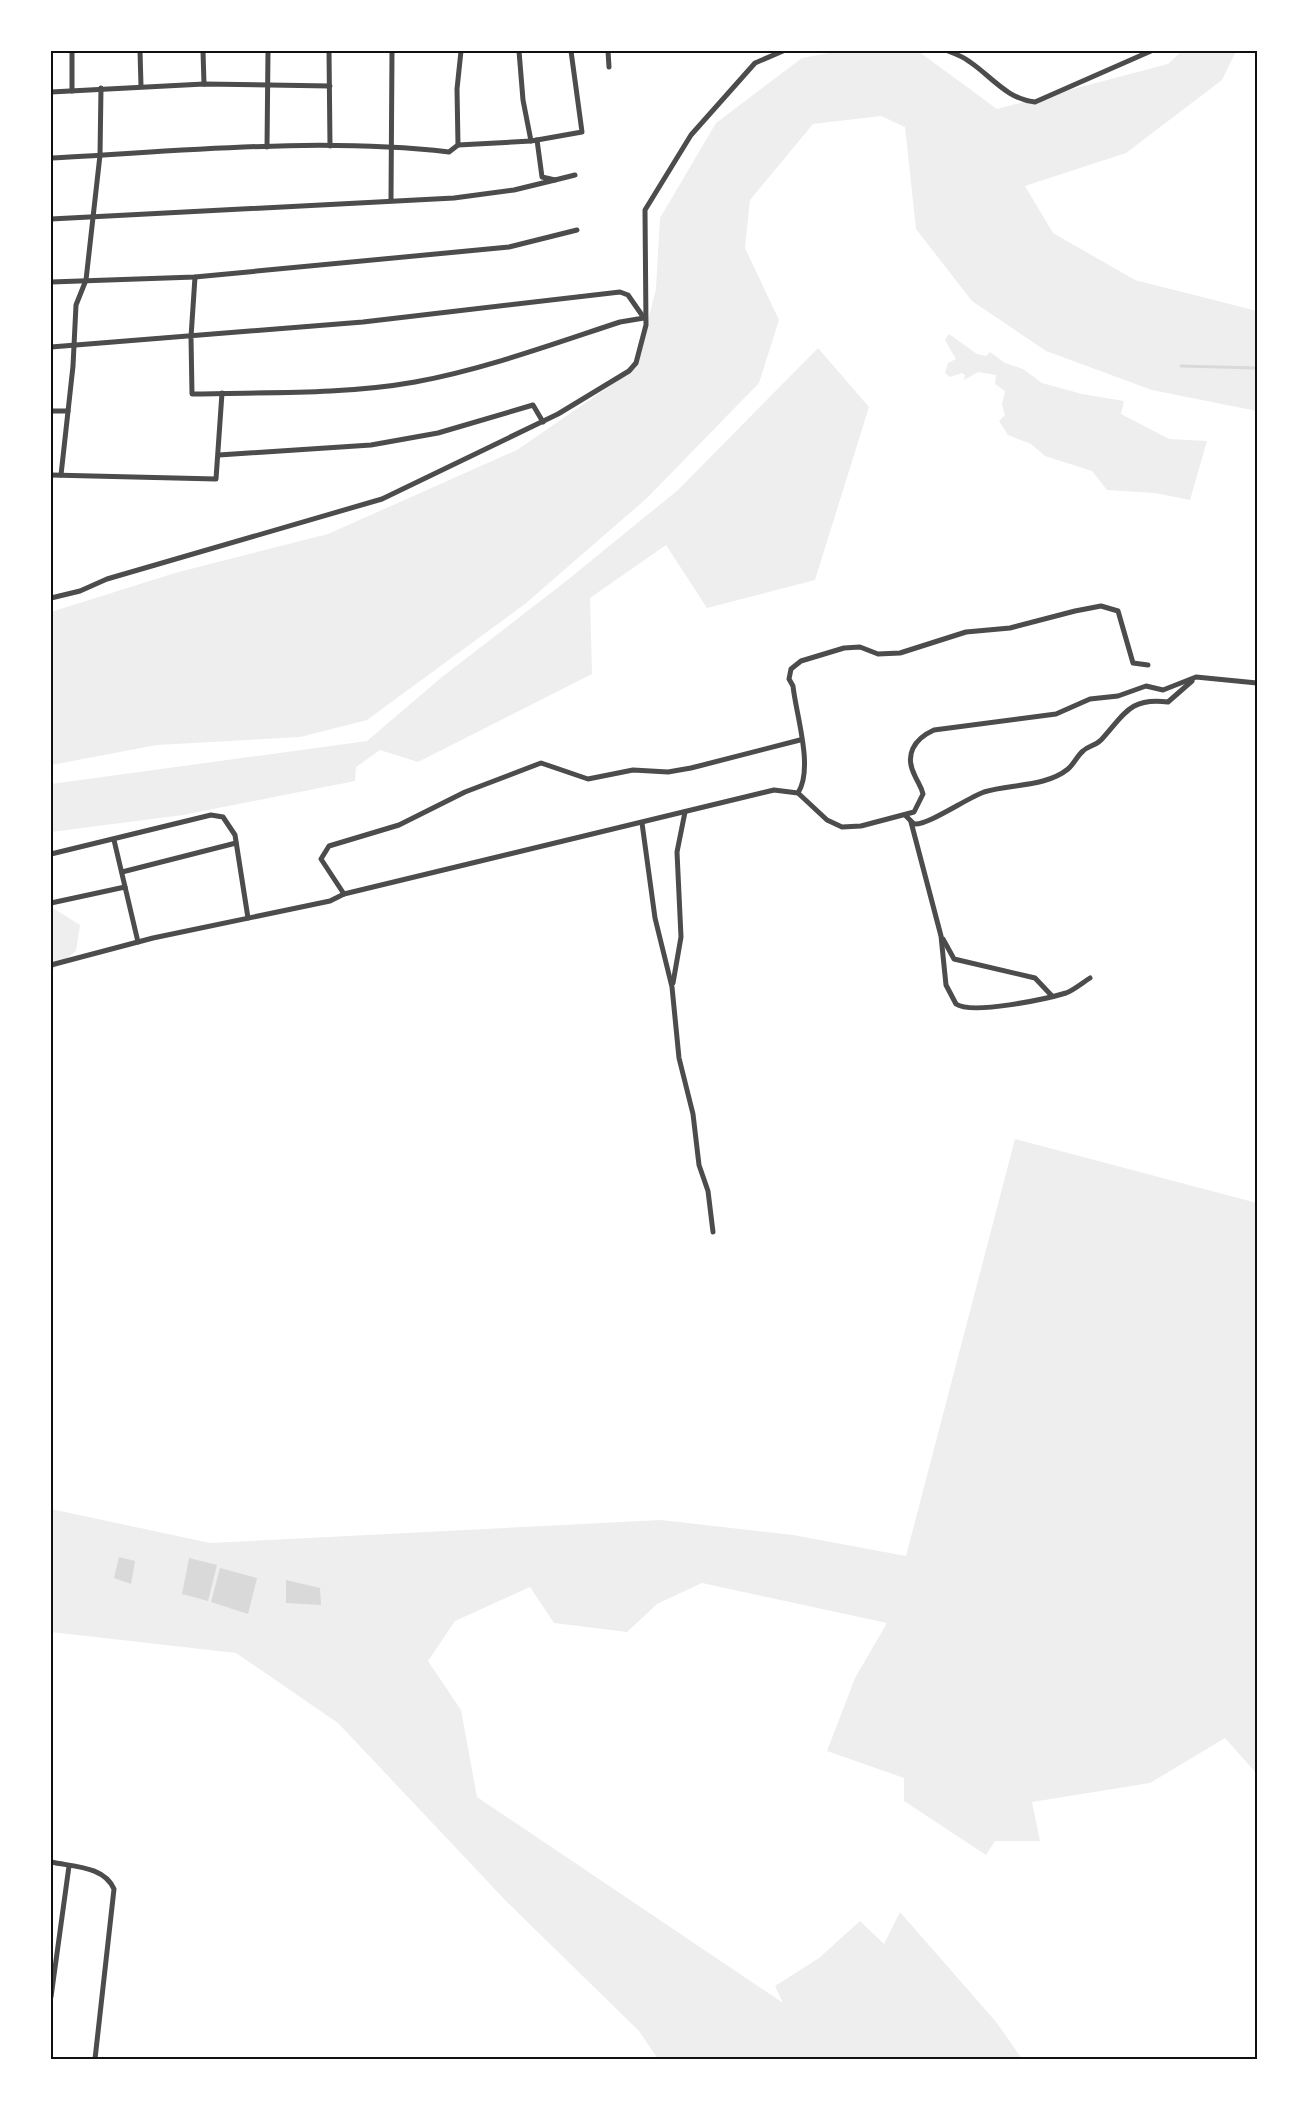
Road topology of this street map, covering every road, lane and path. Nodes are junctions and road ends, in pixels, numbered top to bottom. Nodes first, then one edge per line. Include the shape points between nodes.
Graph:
1 (72, 51) edge
2 (140, 51) edge
3 (203, 51) edge
4 (268, 51) edge
5 (329, 51) edge
6 (392, 51) edge
7 (461, 51) edge
8 (519, 51) edge
9 (571, 51) edge
10 (608, 51) edge
11 (783, 51) edge
12 (948, 51) edge
13 (1151, 51) edge
14 (609, 67) dead end
15 (204, 84) junction
16 (267, 85) junction
17 (141, 86) junction
18 (330, 86) junction
19 (101, 88) junction
20 (72, 91) junction
21 (51, 92) edge
22 (534, 140) junction
23 (392, 145) junction
24 (458, 145) junction
25 (330, 146) junction
26 (267, 147) junction
27 (100, 155) junction
28 (51, 158) edge
29 (575, 175) dead end
30 (555, 180) junction
31 (391, 200) junction
32 (93, 217) junction
33 (51, 219) edge
34 (577, 230) dead end
35 (195, 277) junction
36 (86, 280) junction
37 (51, 282) edge
38 (644, 318) junction
39 (190, 337) junction
40 (73, 345) junction
41 (51, 347) edge
42 (222, 393) junction
43 (51, 411) edge
44 (68, 411) junction
45 (543, 422) junction
46 (219, 455) junction
47 (51, 475) edge
48 (61, 475) junction
49 (51, 598) edge
50 (1148, 665) dead end
51 (1196, 676) junction
52 (1257, 683) edge
53 (800, 740) junction
54 (798, 794) junction
55 (685, 812) junction
56 (905, 814) junction
57 (911, 822) junction
58 (642, 823) junction
59 (114, 840) junction
60 (236, 843) junction
61 (51, 854) edge
62 (122, 872) junction
63 (125, 887) junction
64 (344, 894) junction
65 (51, 903) edge
66 (249, 918) junction
67 (941, 936) junction
68 (138, 942) junction
69 (51, 965) edge
70 (1090, 978) dead end
71 (672, 987) junction
72 (1052, 996) junction
73 (713, 1232) dead end
74 (51, 1862) edge
75 (69, 1866) junction
76 (51, 1997) edge
77 (95, 2059) edge

1 - 20 street
2 - 17 street
3 - 15 street
4 - 16 street
5 - 18 street
6 - 23 street
7 - 24 street
8 - 22 street via 523,100
9 - 22 street via 582,132
10 - 14 street
11 - 38 street via 755,63 691,135 645,210
12 - 13 street via 969,61 1011,95 1035,102
15 - 16 street
15 - 17 street
16 - 18 street
16 - 26 street
17 - 19 street
18 - 25 street
19 - 20 street
19 - 27 street
20 - 21 street
22 - 24 street
22 - 30 street via 542,177
23 - 24 street via 449,152
23 - 25 street
23 - 31 street
25 - 26 street
26 - 27 street
27 - 28 street
27 - 32 street
29 - 30 street
30 - 31 street via 454,198
31 - 32 street
32 - 33 street
32 - 36 street
34 - 35 street via 509,247
35 - 36 street
35 - 39 street
36 - 37 street
36 - 40 street via 76,305
38 - 39 street via 628,295 621,292 363,322
38 - 42 street via 415,382 363,388
38 - 45 street via 646,325 633,367
39 - 40 street
39 - 42 street via 191,394
40 - 41 street
40 - 44 street
42 - 46 street
43 - 44 street
44 - 48 street
45 - 46 street via 533,405 438,433 371,445
45 - 49 street via 382,499
46 - 48 street via 216,480
47 - 48 street
50 - 53 street via 1133,663 1118,611 1106,607 1010,628 966,632 900,653 844,648 801,661 791,669 789,679
51 - 52 street
51 - 56 street via 1163,690 1146,686 1118,696 1090,699 1056,714 934,730 914,743 910,758 922,798 914,812
51 - 57 street via 1168,702 1156,700 1124,711 1095,746 1085,749 1068,769 1055,776 984,792 923,825
53 - 54 street via 804,773
53 - 64 street via 668,772 633,770 588,779 542,763 526,768 447,800 399,825 329,846 321,859
54 - 55 street via 774,790
54 - 56 street via 827,820 842,827
55 - 58 street
55 - 71 street via 677,852 681,937
56 - 57 street
57 - 67 street
58 - 64 street
58 - 71 street via 656,918
59 - 60 street via 217,815 227,820
59 - 61 street
59 - 62 street
60 - 62 street
60 - 66 street
62 - 63 street
63 - 65 street
63 - 68 street
64 - 66 street via 330,901
66 - 68 street
67 - 72 street via 953,958 1035,978
67 - 72 street via 946,985 960,1007
68 - 69 street
70 - 72 street via 1068,992
71 - 73 street via 679,1058 693,1114
74 - 75 street
75 - 76 street
75 - 77 street via 108,1877 114,1889

